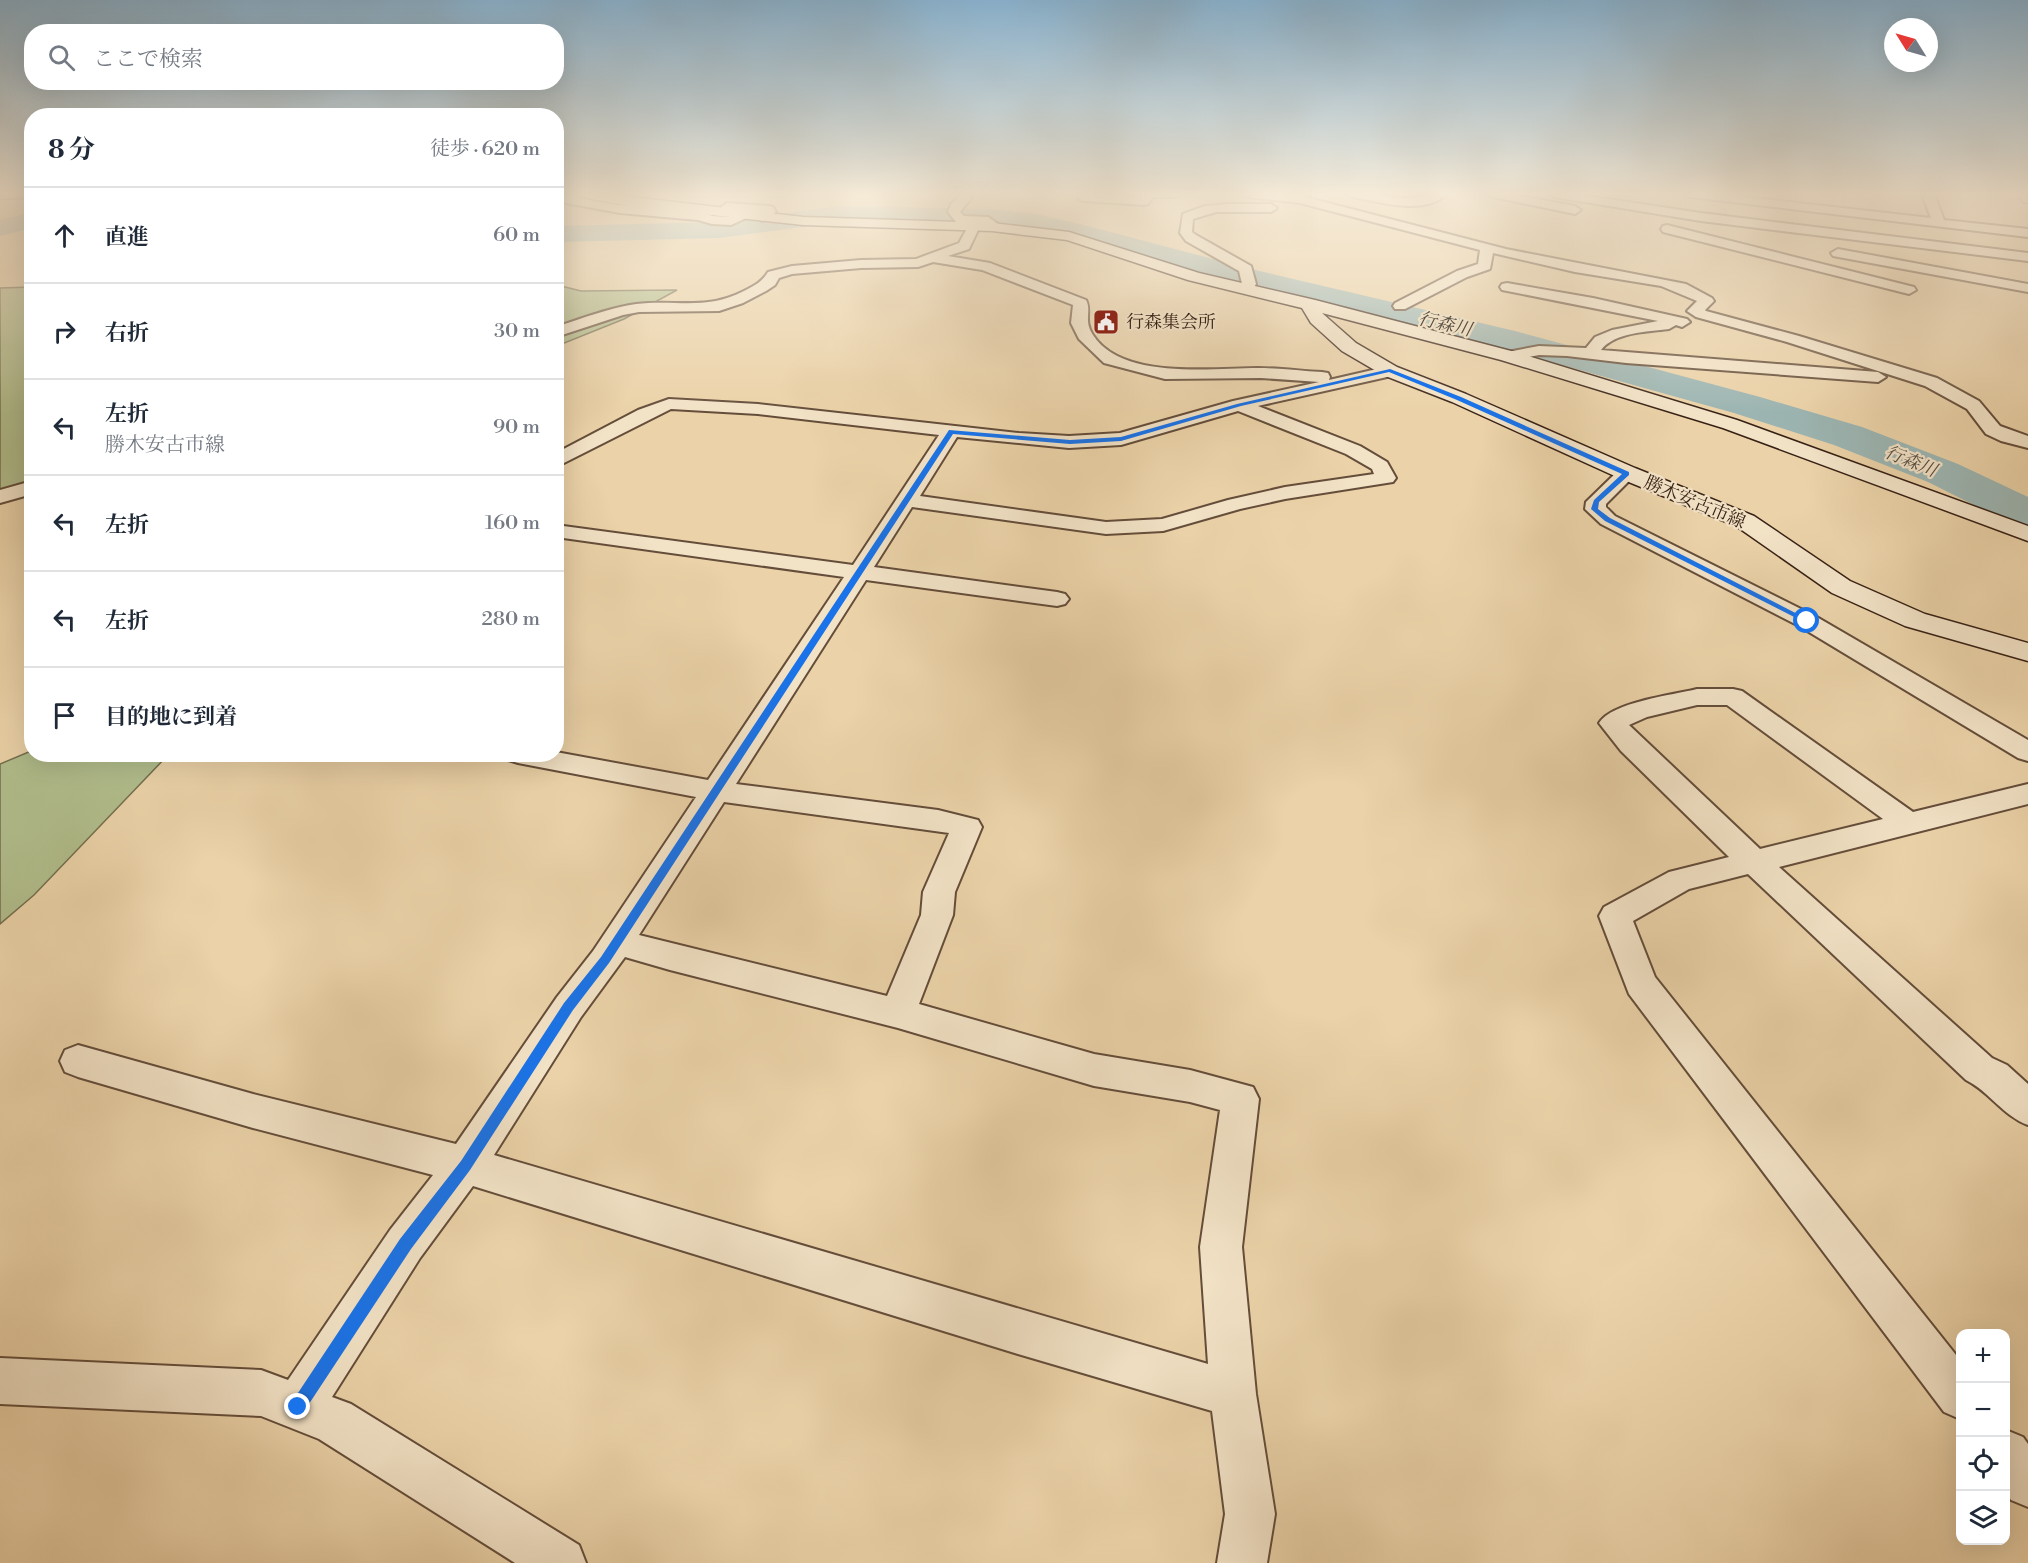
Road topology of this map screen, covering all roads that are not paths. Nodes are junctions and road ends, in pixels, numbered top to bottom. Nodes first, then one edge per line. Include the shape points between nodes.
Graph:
1 (827, 267) edge
2 (987, 267) edge
3 (1163, 267) edge
4 (1242, 267) edge
5 (1484, 267) edge
6 (1570, 267) edge
7 (1831, 267) edge
8 (1912, 267) edge
9 (1507, 287) dead end
10 (2028, 288) edge
11 (1246, 289) junction
12 (1910, 290) dead end
13 (1309, 304) junction
14 (1400, 306) dead end
15 (1711, 317) junction
16 (1682, 322) junction
17 (564, 329) edge
18 (1590, 354) junction
19 (1508, 356) junction
20 (1390, 371) junction
21 (1919, 378) junction
22 (1356, 380) junction
23 (1239, 405) junction
24 (951, 432) junction
25 (2028, 442) edge
26 (564, 457) edge
27 (1627, 473) junction
28 (24, 490) edge
29 (0, 497) edge
30 (906, 500) junction
31 (564, 532) edge
32 (2028, 534) edge
33 (861, 572) junction
34 (1057, 599) dead end
35 (2028, 652) edge
36 (2028, 752) edge
37 (562, 762) edge
38 (717, 790) junction
39 (2028, 794) edge
40 (1908, 823) junction
41 (1752, 860) junction
42 (616, 941) junction
43 (898, 1013) junction
44 (78, 1061) dead end
45 (2028, 1108) edge
46 (465, 1165) junction
47 (0, 1381) edge
48 (1956, 1391) edge
49 (1233, 1394) junction
50 (298, 1407) junction
51 (2010, 1459) edge
52 (2028, 1483) edge
53 (561, 1563) edge
54 (1242, 1563) edge

1 - 17 street via 773,275 761,288 723,306 620,311
2 - 22 street via 1081,303 1080,323 1087,339 1110,360 1165,374 1261,373
3 - 11 main road
4 - 11 street via 1249,284
5 - 14 street
6 - 15 street via 1669,284 1700,294 1707,301 1694,311
7 - 12 street
8 - 10 street
9 - 16 street
11 - 13 main road
13 - 19 main road
13 - 20 main road, 勝木安古市線 via 1317,319 1349,347
15 - 16 street
15 - 21 street
16 - 18 street via 1618,333 1601,340
18 - 19 street via 1557,349
18 - 21 street
19 - 32 main road via 1730,424
20 - 22 street
20 - 27 main road, 勝木安古市線
21 - 25 street via 1973,405 1993,430
22 - 23 street
23 - 24 street via 1121,439 1070,442
23 - 30 street via 1353,450 1380,466 1386,478 1265,497 1163,525 1106,528
24 - 26 street via 758,409 669,404
24 - 30 street
27 - 35 main road, 勝木安古市線 via 1745,521 1841,586 1916,620
27 - 36 street via 1596,502 1595,509 1608,520 1807,621
28 - 29 street
30 - 33 street
31 - 33 street
33 - 34 street
33 - 38 street
37 - 38 street
38 - 42 street
38 - 43 street via 967,827 939,892 937,915
39 - 40 street
40 - 41 street
40 - 41 street via 1733,697 1697,697 1638,711 1612,723
41 - 45 street via 1979,1070 1994,1076
41 - 48 street via 1680,880 1615,916 1641,984
42 - 43 street
42 - 46 street
43 - 49 street via 1094,1070 1190,1086 1240,1100 1221,1247
44 - 46 street via 253,1112
46 - 49 street
46 - 50 street via 405,1244
47 - 50 street via 261,1393
49 - 54 street via 1250,1514
50 - 53 street via 334,1421
51 - 52 street

